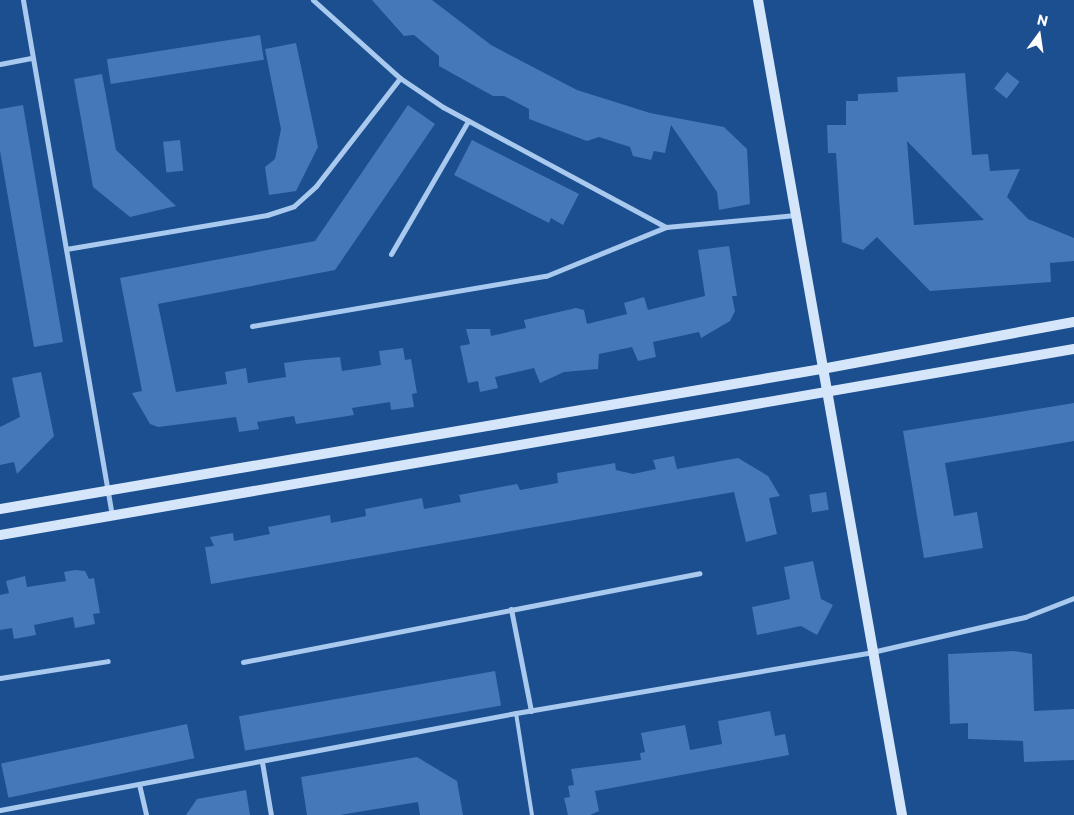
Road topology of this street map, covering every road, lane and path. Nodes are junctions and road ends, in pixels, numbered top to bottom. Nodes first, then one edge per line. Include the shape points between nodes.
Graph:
1 (23, 0) edge
2 (313, 0) edge
3 (758, 0) edge
4 (32, 58) junction
5 (0, 64) edge
6 (400, 78) junction
7 (468, 121) junction
8 (795, 215) junction
9 (666, 227) junction
10 (66, 249) junction
11 (391, 254) dead end
12 (1074, 322) edge
13 (252, 326) dead end
14 (1074, 349) edge
15 (822, 369) junction
16 (827, 393) junction
17 (108, 490) junction
18 (0, 509) edge
19 (112, 516) junction
20 (0, 535) edge
21 (700, 573) dead end
22 (1074, 598) edge
23 (511, 609) junction
24 (872, 652) junction
25 (108, 661) dead end
26 (242, 662) dead end
27 (0, 678) edge
28 (531, 711) junction
29 (516, 713) junction
30 (262, 762) junction
31 (140, 784) junction
32 (0, 810) edge
33 (146, 815) edge
34 (271, 815) edge
35 (532, 815) edge
36 (902, 815) edge

1 - 4 street
2 - 6 street
3 - 8 main road
4 - 5 street
4 - 10 street
6 - 7 street
6 - 10 street via 316,186 294,206 266,215
7 - 9 street
7 - 11 street
8 - 9 street
8 - 15 main road
9 - 13 street via 546,276
10 - 17 street
12 - 15 main road
14 - 16 main road
15 - 16 main road
15 - 17 main road
16 - 19 main road
16 - 24 main road
17 - 18 main road
17 - 19 street
19 - 20 main road
21 - 23 street
22 - 24 street via 1025,617
23 - 26 street
23 - 28 street
24 - 28 street
24 - 36 main road
25 - 27 street
28 - 29 street
29 - 30 street
29 - 35 lane
30 - 31 street
30 - 34 street
31 - 32 street
31 - 33 street

